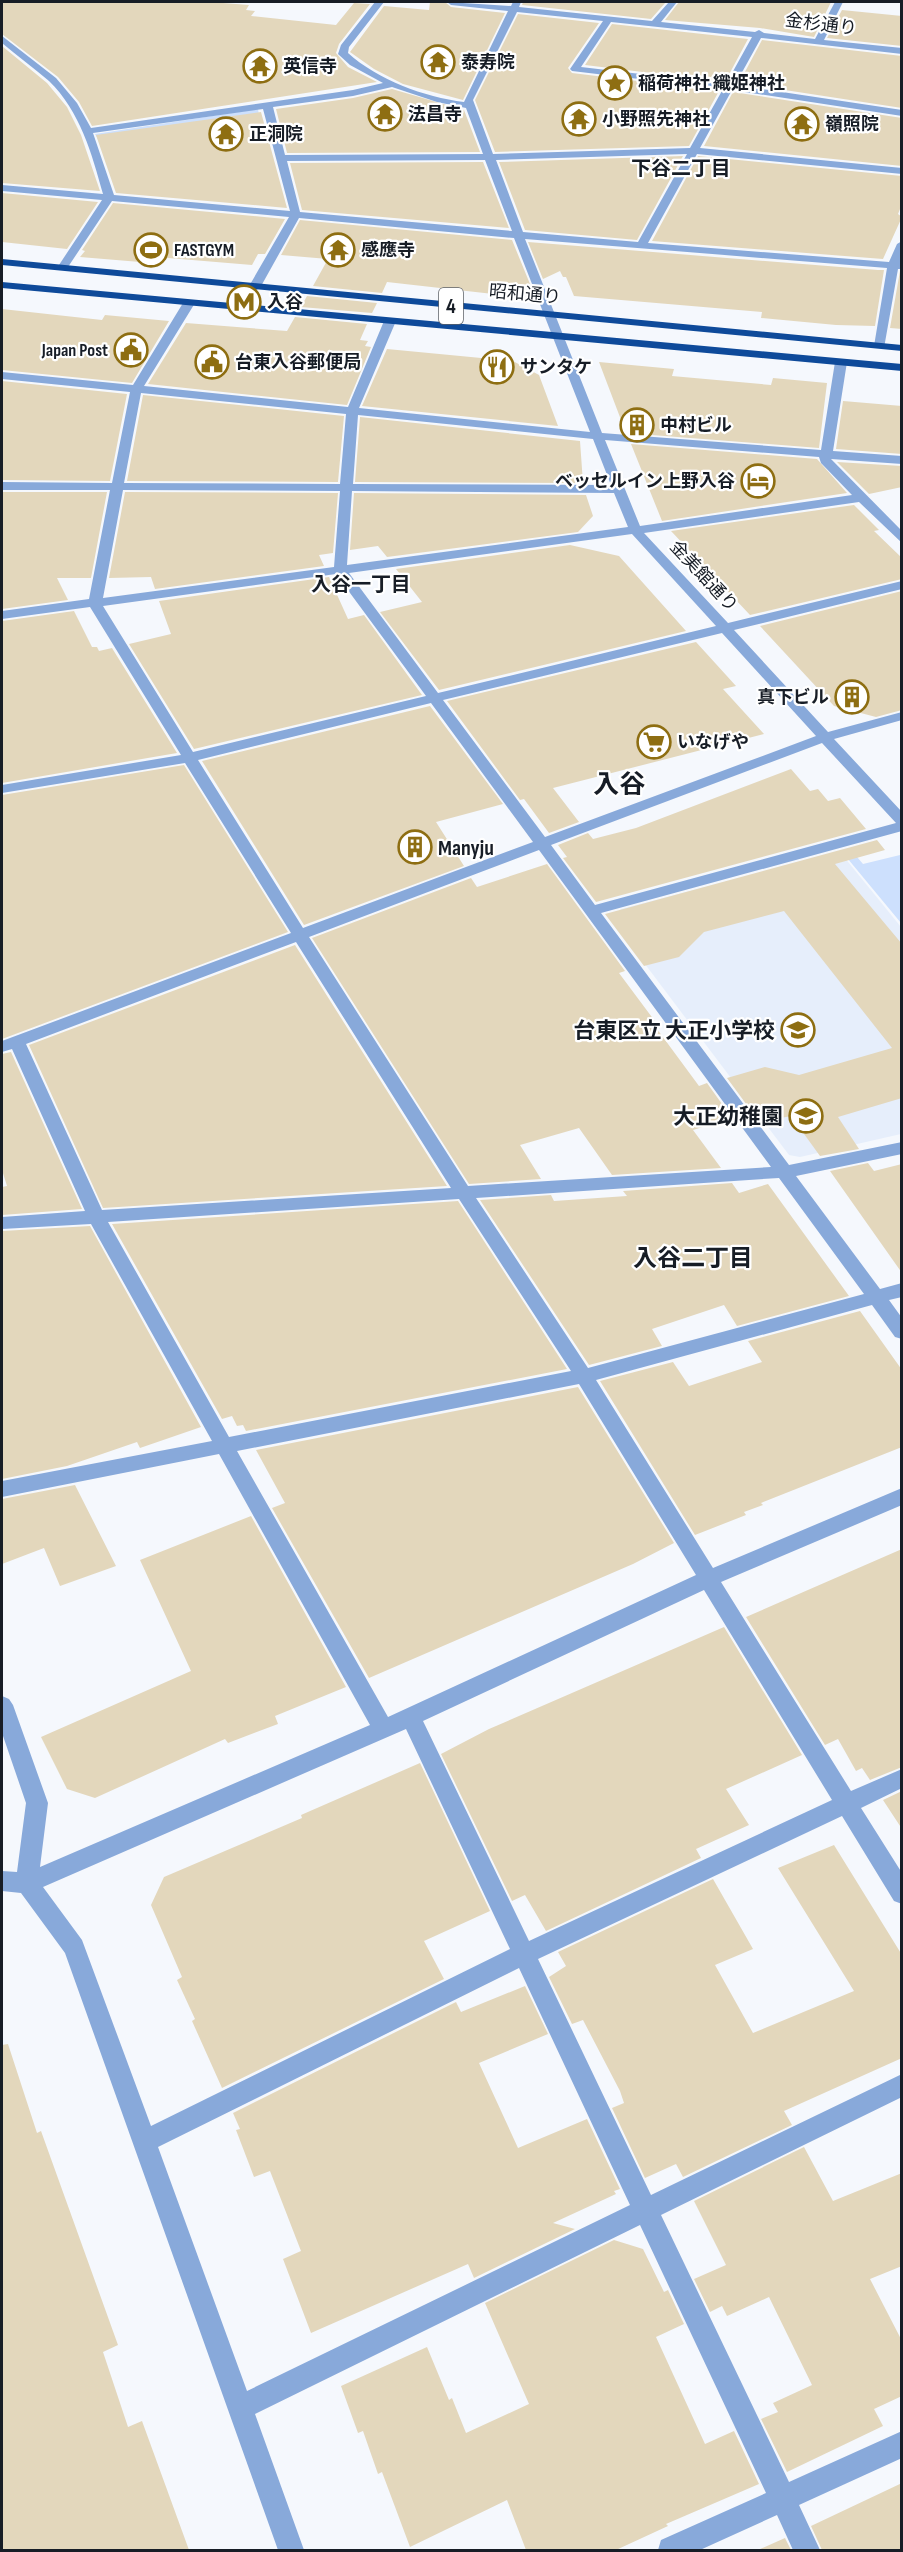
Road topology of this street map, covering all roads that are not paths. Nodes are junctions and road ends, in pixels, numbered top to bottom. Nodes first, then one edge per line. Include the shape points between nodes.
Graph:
1 (379, 2) edge
2 (451, 2) edge
3 (673, 2) edge
4 (839, 2) edge
5 (515, 5) edge
6 (609, 19) junction
7 (655, 23) junction
8 (759, 33) junction
9 (2, 39) edge
10 (819, 40) junction
11 (902, 51) edge
12 (393, 84) junction
13 (731, 87) junction
14 (267, 104) junction
15 (470, 106) junction
16 (902, 113) edge
17 (88, 131) junction
18 (696, 151) junction
19 (488, 157) junction
20 (281, 158) junction
21 (902, 171) edge
22 (2, 188) edge
23 (110, 197) junction
24 (296, 215) junction
25 (521, 235) junction
26 (902, 244) edge
27 (641, 246) junction
28 (2, 262) edge
29 (897, 266) edge
30 (62, 268) junction
31 (2, 285) edge
32 (254, 288) junction
33 (189, 303) junction
34 (549, 314) junction
35 (390, 321) junction
36 (558, 338) junction
37 (880, 346) junction
38 (902, 348) edge
39 (841, 362) junction
40 (902, 368) edge
41 (2, 375) edge
42 (136, 389) junction
43 (352, 411) junction
44 (598, 436) junction
45 (828, 454) junction
46 (902, 460) edge
47 (2, 486) edge
48 (116, 488) junction
49 (346, 488) junction
50 (619, 489) junction
51 (860, 498) junction
52 (635, 530) junction
53 (902, 539) edge
54 (340, 570) junction
55 (902, 585) edge
56 (96, 603) junction
57 (2, 615) edge
58 (726, 629) junction
59 (433, 699) junction
60 (902, 716) edge
61 (825, 737) junction
62 (190, 757) junction
63 (2, 789) edge
64 (902, 821) edge
65 (902, 826) edge
66 (542, 844) junction
67 (592, 911) junction
68 (301, 934) junction
69 (9, 1044) edge
70 (902, 1148) edge
71 (786, 1172) junction
72 (465, 1194) junction
73 (96, 1217) junction
74 (2, 1222) edge
75 (902, 1290) edge
76 (875, 1296) junction
77 (902, 1332) edge
78 (584, 1376) junction
79 (224, 1446) junction
80 (2, 1489) edge
81 (902, 1496) edge
82 (710, 1578) junction
83 (2, 1705) edge
84 (411, 1717) junction
85 (383, 1729) junction
86 (902, 1778) edge
87 (847, 1804) junction
88 (2, 1881) edge
89 (27, 1883) junction
90 (902, 1894) edge
91 (524, 1954) junction
92 (902, 2085) edge
93 (144, 2142) junction
94 (646, 2211) junction
95 (239, 2408) junction
96 (902, 2445) edge
97 (783, 2499) junction
98 (291, 2550) edge
99 (671, 2550) edge
100 (807, 2550) edge

1 - 12 street via 344,47 343,54 358,68
2 - 5 street, 金杉通り
3 - 7 street
4 - 10 street
5 - 6 street, 金杉通り
5 - 15 street via 468,100
6 - 7 street, 金杉通り
6 - 13 street via 575,69
7 - 8 street, 金杉通り
8 - 10 street, 金杉通り
8 - 13 street
9 - 17 street via 54,81
10 - 11 street, 金杉通り
12 - 14 street
12 - 15 street via 450,105
13 - 16 street
13 - 18 street
14 - 17 street
14 - 20 street
15 - 19 street, 金美館通り
17 - 23 street
18 - 19 street
18 - 21 street
18 - 27 street
19 - 20 street
19 - 25 street, 金美館通り
20 - 24 street
22 - 23 street
23 - 24 street
23 - 30 street
24 - 25 street
24 - 32 street
25 - 27 street
25 - 34 street, 金美館通り
26 - 29 street
27 - 29 street
28 - 30 highway, 昭和通り / 4
29 - 37 street
30 - 32 highway, 昭和通り / 4
31 - 33 highway, 昭和通り / 4
32 - 34 highway, 昭和通り / 4
33 - 35 highway, 昭和通り / 4
33 - 42 street
34 - 36 street, 金美館通り
34 - 37 highway, 昭和通り / 4
35 - 36 highway, 昭和通り / 4
35 - 43 street
36 - 39 highway, 昭和通り / 4
36 - 44 street, 金美館通り
37 - 38 highway, 昭和通り / 4
39 - 40 highway, 昭和通り / 4
39 - 45 street
41 - 42 street
42 - 43 street
42 - 48 street
43 - 44 street
43 - 49 street
44 - 45 street
44 - 50 street, 金美館通り
45 - 46 street
45 - 51 street via 825,460
47 - 48 street
48 - 49 street
48 - 56 street
49 - 50 street
49 - 54 street
50 - 52 street, 金美館通り
51 - 52 street
51 - 53 street
52 - 54 street
52 - 58 street, 金美館通り
54 - 56 street
54 - 59 street
55 - 58 street
56 - 57 street
56 - 62 street
58 - 59 street
58 - 61 street, 金美館通り
59 - 62 street
59 - 66 street
60 - 61 street
61 - 64 street, 金美館通り
61 - 66 street
62 - 63 street
62 - 68 street
65 - 67 street
66 - 67 street
66 - 68 street
67 - 71 street
68 - 69 street
68 - 72 street
69 - 73 street
70 - 71 street
71 - 72 street
71 - 76 street
72 - 73 street
72 - 78 street
73 - 74 street
73 - 79 street
75 - 76 street
76 - 77 street
76 - 78 street
78 - 79 street
78 - 82 street
79 - 80 street
79 - 85 street
81 - 82 street
82 - 84 street
82 - 87 street
83 - 89 street via 37,1803
84 - 85 street
84 - 91 street
85 - 89 street
86 - 87 street
87 - 90 street
87 - 91 street
88 - 89 street
89 - 93 street via 74,1947
91 - 93 street
91 - 94 street
92 - 94 street
93 - 95 street
94 - 95 street
94 - 97 street
95 - 98 street
96 - 97 street
97 - 99 street
97 - 100 street

